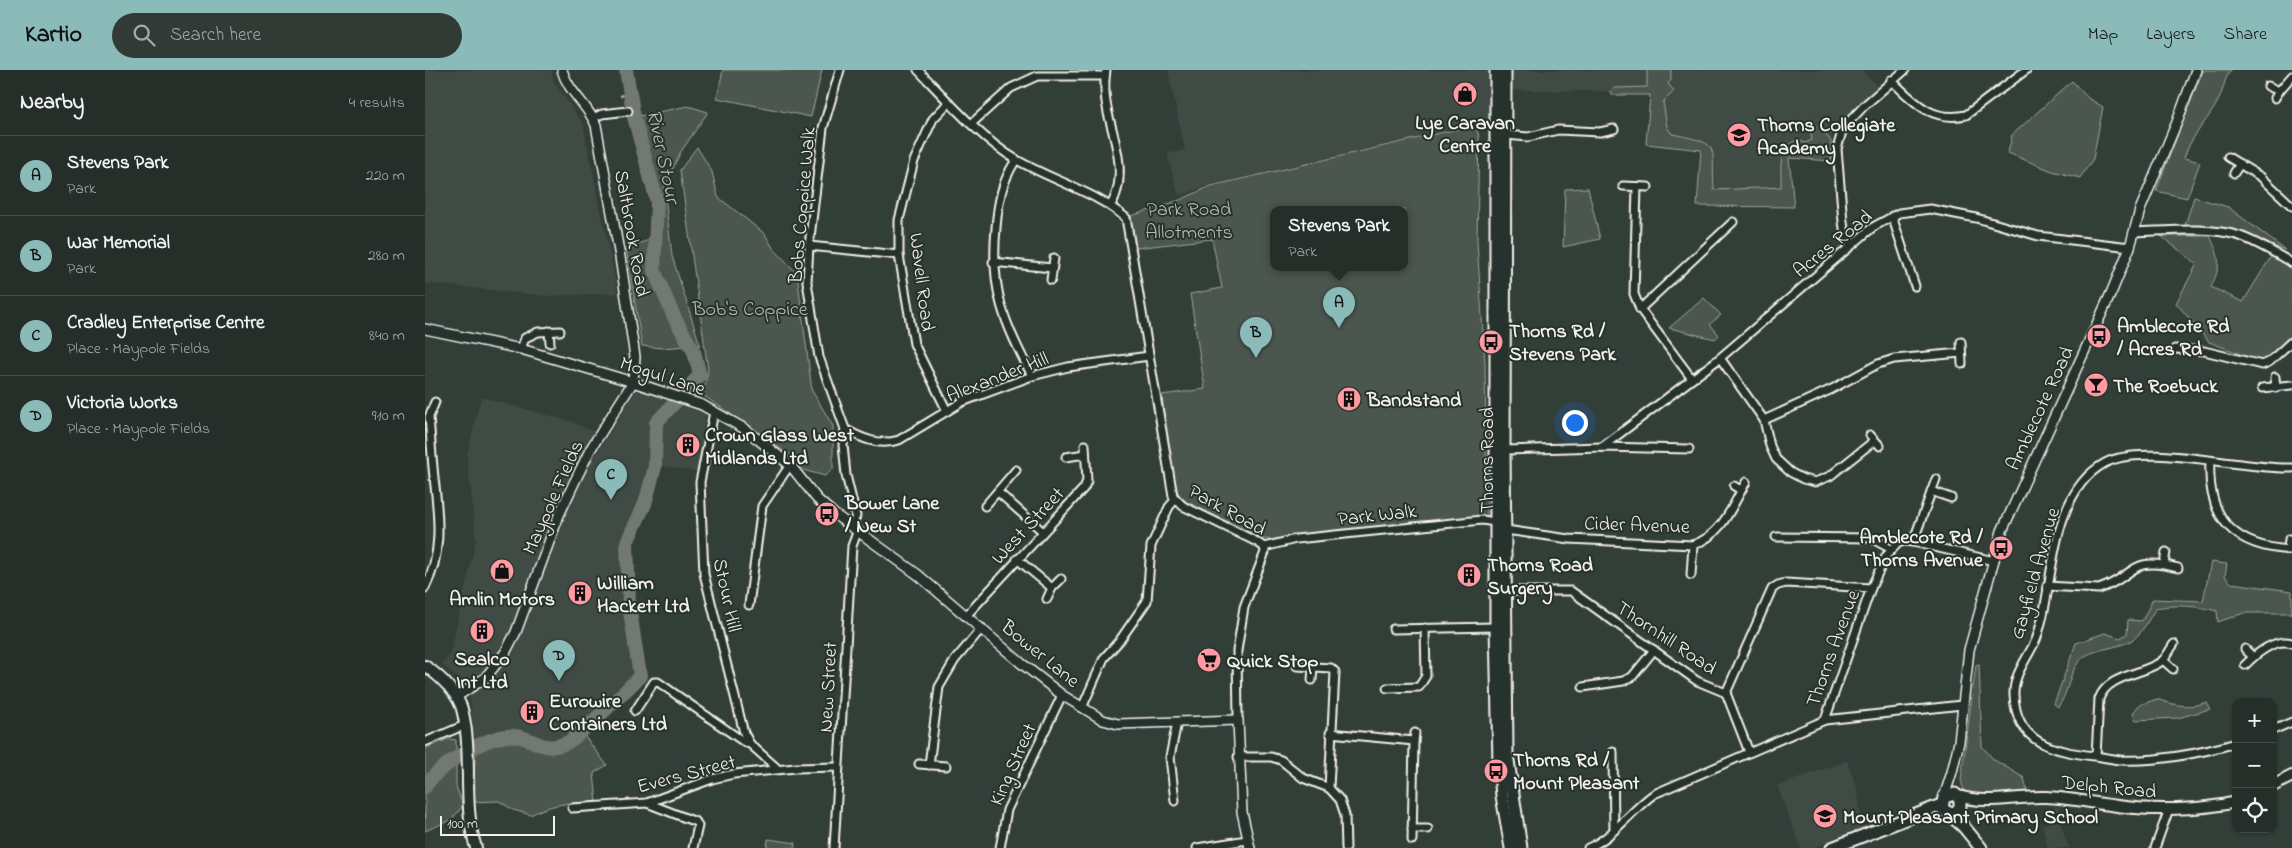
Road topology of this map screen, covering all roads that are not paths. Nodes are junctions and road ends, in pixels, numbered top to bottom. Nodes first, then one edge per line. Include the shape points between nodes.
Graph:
1 (562, 70) edge
2 (840, 70) edge
3 (919, 70) edge
4 (1496, 70) edge
5 (1505, 70) edge
6 (1905, 70) edge
7 (2027, 70) edge
8 (2195, 70) edge
9 (1036, 73) edge
10 (1105, 73) edge
11 (2292, 76) edge
12 (1891, 80) junction
13 (2269, 86) dead end
14 (2279, 90) junction
15 (2275, 98) dead end
16 (949, 102) junction
17 (628, 111) dead end
18 (593, 118) junction
19 (971, 124) junction
20 (1614, 129) dead end
21 (1506, 135) junction
22 (2228, 157) dead end
23 (1016, 160) junction
24 (2240, 164) junction
25 (2234, 173) dead end
26 (1623, 186) dead end
27 (1637, 187) junction
28 (1648, 187) dead end
29 (1111, 205) junction
30 (2292, 206) edge
31 (1892, 216) junction
32 (1733, 222) dead end
33 (2135, 232) junction
34 (809, 246) junction
35 (1851, 246) junction
36 (2130, 247) junction
37 (899, 255) junction
38 (1054, 258) dead end
39 (993, 262) junction
40 (2292, 263) edge
41 (1052, 268) junction
42 (1051, 280) dead end
43 (1915, 286) dead end
44 (1640, 309) junction
45 (425, 328) edge
46 (560, 331) dead end
47 (549, 332) junction
48 (2292, 341) edge
49 (1961, 342) dead end
50 (550, 343) dead end
51 (521, 349) junction
52 (2175, 349) dead end
53 (1961, 353) junction
54 (1149, 356) junction
55 (1720, 358) junction
56 (1962, 364) dead end
57 (1032, 376) junction
58 (2275, 377) dead end
59 (1692, 379) junction
60 (633, 382) junction
61 (2292, 385) edge
62 (2262, 388) dead end
63 (2276, 388) junction
64 (435, 402) dead end
65 (947, 411) junction
66 (714, 412) junction
67 (427, 417) edge
68 (1764, 420) junction
69 (845, 429) junction
70 (1875, 441) dead end
71 (1085, 445) dead end
72 (1602, 447) junction
73 (1689, 449) dead end
74 (1504, 450) junction
75 (1085, 454) junction
76 (1066, 457) dead end
77 (2210, 461) junction
78 (790, 465) junction
79 (2292, 468) edge
80 (1017, 470) dead end
81 (1937, 479) dead end
82 (1746, 482) dead end
83 (425, 486) edge
84 (435, 486) junction
85 (1734, 486) dead end
86 (1741, 490) junction
87 (1931, 491) junction
88 (999, 492) junction
89 (1951, 498) dead end
90 (1175, 500) junction
91 (985, 506) dead end
92 (1495, 522) junction
93 (855, 528) junction
94 (1506, 530) junction
95 (1042, 531) junction
96 (1776, 537) dead end
97 (2289, 539) dead end
98 (1913, 542) junction
99 (1693, 545) junction
100 (1264, 548) junction
101 (1891, 549) junction
102 (2290, 550) edge
103 (2166, 552) dead end
104 (1017, 559) junction
105 (1994, 561) junction
106 (2164, 564) junction
107 (428, 568) edge
108 (2178, 568) dead end
109 (1691, 575) dead end
110 (1061, 579) dead end
111 (2047, 586) junction
112 (425, 588) edge
113 (1053, 588) junction
114 (1871, 588) junction
115 (1506, 591) junction
116 (1047, 599) dead end
117 (749, 605) dead end
118 (966, 616) junction
119 (982, 628) junction
120 (1425, 628) junction
121 (1496, 628) junction
122 (1393, 629) dead end
123 (2292, 643) edge
124 (2174, 644) dead end
125 (2245, 649) dead end
126 (1654, 650) junction
127 (2253, 657) junction
128 (2163, 660) junction
129 (425, 666) edge
130 (1297, 666) dead end
131 (2245, 666) dead end
132 (1313, 668) junction
133 (2173, 669) dead end
134 (1312, 680) dead end
135 (1583, 686) dead end
136 (1387, 688) dead end
137 (1726, 693) junction
138 (1062, 695) junction
139 (456, 697) junction
140 (1962, 705) junction
141 (1082, 708) junction
142 (635, 711) dead end
143 (1238, 720) junction
144 (1825, 720) junction
145 (1177, 722) junction
146 (2292, 722) edge
147 (465, 725) junction
148 (2277, 728) edge
149 (1330, 733) junction
150 (1415, 733) dead end
151 (1414, 741) junction
152 (425, 742) edge
153 (750, 744) junction
154 (2232, 744) edge
155 (1613, 752) dead end
156 (1749, 752) junction
157 (2096, 756) junction
158 (1238, 757) junction
159 (919, 764) dead end
160 (929, 765) junction
161 (946, 766) dead end
162 (838, 767) junction
163 (778, 769) junction
164 (2292, 776) edge
165 (2277, 784) edge
166 (1329, 788) junction
167 (1175, 801) dead end
168 (2232, 802) edge
169 (647, 803) junction
170 (1952, 803) junction
171 (572, 808) dead end
172 (2169, 809) junction
173 (1412, 829) junction
174 (1428, 829) dead end
175 (1614, 830) junction
176 (1412, 840) dead end
177 (1248, 844) edge
178 (475, 848) edge
179 (693, 848) edge
180 (834, 848) edge
181 (1000, 848) edge
182 (1197, 848) edge
183 (1346, 848) edge
184 (1511, 848) edge
185 (1521, 848) edge
186 (1588, 848) edge
187 (1832, 848) edge
188 (1981, 848) edge
189 (2155, 848) edge

1 - 18 street, Saltbrook Road
2 - 34 street, Bobs Coppice Walk via 823,128
3 - 16 street
4 - 92 main road, Thorns Road
5 - 21 main road, Thorns Road
6 - 12 street
7 - 12 street via 1966,115 1956,117 1919,107
8 - 33 street, Amblecote Road
9 - 10 street
9 - 19 street via 1011,88
10 - 29 street via 1107,111 1115,140 1120,183
11 - 14 street
12 - 35 street via 1843,128 1837,149 1843,222
13 - 14 street
14 - 15 street
16 - 19 street
16 - 37 street, Wavell Road via 933,119 914,161 899,220
17 - 18 street
18 - 60 street, Saltbrook Road via 620,257 635,357
19 - 23 street
20 - 21 street
21 - 74 main road, Thorns Road
22 - 24 street
23 - 29 street
23 - 39 street via 1006,175 997,205
24 - 25 street
24 - 30 street via 2261,177
26 - 27 street
27 - 28 street
27 - 44 street via 1633,294
29 - 54 street, Park Road via 1126,218
31 - 35 street, Acres Road
31 - 36 street, Acres Road via 1930,209 1976,218 2037,236
31 - 43 street
32 - 44 street
33 - 36 street, Amblecote Road
33 - 40 street via 2204,231 2238,235 2265,246
34 - 37 street
34 - 69 street, Bobs Coppice Walk via 807,282 819,357
35 - 55 street, Acres Road
36 - 105 street, Amblecote Road via 2002,532
37 - 65 street, Wavell Road via 914,344
38 - 41 street
39 - 41 street
39 - 57 street via 1001,308
41 - 42 street
44 - 59 street
45 - 51 street, Mogul Lane
46 - 47 street
47 - 50 street
47 - 51 street via 538,332 525,338
48 - 52 street via 2269,362 2261,365 2204,351
49 - 53 street
51 - 60 street, Mogul Lane
53 - 56 street
53 - 68 street via 1894,359 1878,364
54 - 57 street, Alexander Hill
54 - 90 street, Park Road
55 - 59 street, Acres Road
55 - 68 street
57 - 65 street, Alexander Hill via 967,400
58 - 63 street
59 - 72 street, Acres Road
60 - 66 street, Mogul Lane
60 - 139 street, Maypole Fields via 590,450 574,483 505,653 485,678
61 - 63 street
62 - 63 street
64 - 67 street
65 - 69 street, Alexander Hill via 891,442 864,440
66 - 78 street, Mogul Lane via 745,429
66 - 153 street, Stour Hill via 700,482 704,574 744,733
67 - 84 street
68 - 70 street via 1770,446 1777,459 1791,472 1810,482 1830,476
69 - 93 street via 846,475 856,516
71 - 75 street, West Street
72 - 73 street
72 - 74 street
74 - 94 main road, Thorns Road
75 - 76 street
75 - 95 street, West Street via 1087,481 1084,488
77 - 79 street, Gayfield Avenue
77 - 102 street via 2213,500 2216,510 2230,528 2262,546
77 - 111 street, Gayfield Avenue via 2143,455 2115,459 2095,470 2077,491 2063,517
78 - 93 street, Mogul Lane via 817,499
78 - 117 street via 762,506
80 - 88 street
81 - 87 street
82 - 86 street, Cider Avenue
83 - 84 street
84 - 107 street via 440,523 437,548
85 - 86 street
86 - 99 street, Cider Avenue via 1718,531
87 - 89 street
87 - 98 street
88 - 91 street
88 - 95 street
90 - 100 street, Park Road
90 - 141 street via 1151,546 1147,601 1098,668
92 - 100 street, Park Walk via 1482,520 1295,539
92 - 121 main road, Thorns Road
93 - 118 street, Bower Lane
93 - 162 street, New Street via 851,546
94 - 99 street, Cider Avenue via 1569,539
94 - 115 main road, Thorns Road
95 - 104 street, West Street
96 - 101 street via 1871,538
97 - 102 street
98 - 101 street via 1904,541
98 - 105 street
99 - 109 street
100 - 143 street, Park Road via 1244,607 1237,651
101 - 114 street, Thorns Avenue
103 - 106 street
104 - 113 street
104 - 118 street, West Street
105 - 140 street, Amblecote Road via 1969,650
106 - 108 street
106 - 111 street via 2139,564 2099,589
107 - 112 street
110 - 113 street
111 - 157 street, Gayfield Avenue via 2039,631 2015,686 2016,712 2029,734 2043,744 2066,753
113 - 116 street
114 - 137 street via 1786,583 1772,589
114 - 144 street, Thorns Avenue
115 - 126 street, Thornhill Road via 1571,591
115 - 185 main road, Thorns Road via 1507,754
118 - 119 street, Bower Lane
119 - 138 street, Bower Lane
119 - 160 street via 955,660 939,687
120 - 121 street
120 - 122 street
120 - 136 street via 1426,676 1419,687
121 - 184 main road, Thorns Road via 1499,763
123 - 127 street via 2271,646
124 - 128 street
125 - 127 street
126 - 135 street via 1632,677
126 - 137 street, Thornhill Road via 1697,681
127 - 131 street
128 - 133 street
128 - 157 street via 2109,684 2102,692
129 - 139 main road
130 - 132 street
132 - 134 street
132 - 149 street via 1331,668 1335,672
137 - 156 street
138 - 141 street, Bower Lane
138 - 181 street, King Street via 1007,810
139 - 147 main road
140 - 144 street
140 - 170 street, Amblecote Road via 1952,772
141 - 145 street, Bower Lane via 1118,724
142 - 153 street via 654,682 658,682
143 - 145 street, Bower Lane
143 - 158 street, Park Road
144 - 156 street, Thorns Avenue
145 - 167 street via 1170,756
146 - 148 street
147 - 152 street
147 - 178 main road via 468,816
149 - 151 street
149 - 166 street
150 - 151 street
151 - 173 street
153 - 163 street, Stour Hill
154 - 157 street, Gayfield Avenue via 2146,760
155 - 175 street
156 - 175 street, Thorns Avenue via 1654,794
158 - 166 street via 1281,760 1303,778
158 - 177 street, Park Road
159 - 160 street
160 - 161 street
162 - 163 street, Evers Street
162 - 180 street, New Street
163 - 169 street, Evers Street via 712,779
164 - 165 main road
166 - 183 street via 1340,800 1345,815
168 - 172 main road, Delph Road
169 - 171 street, Evers Street
169 - 179 street via 696,822
170 - 172 main road, Delph Road via 2043,797
170 - 187 main road
170 - 188 main road via 1963,826
172 - 189 street
173 - 174 street
173 - 176 street
175 - 186 street, Thorns Avenue
177 - 182 street

